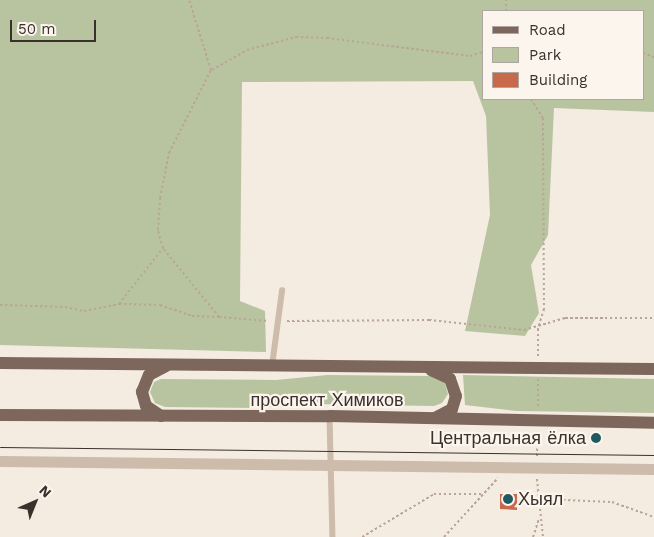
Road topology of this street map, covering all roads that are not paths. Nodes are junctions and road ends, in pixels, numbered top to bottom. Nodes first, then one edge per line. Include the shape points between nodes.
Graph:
1 (282, 291) dead end
2 (0, 363) edge
3 (171, 365) junction
4 (272, 366) junction
5 (424, 367) junction
6 (654, 369) edge
7 (0, 416) edge
8 (330, 416) junction
9 (165, 418) junction
10 (433, 418) junction
11 (654, 422) edge
12 (0, 462) edge
13 (333, 465) junction
14 (654, 468) edge
15 (332, 537) edge

1 - 4 lane
2 - 3 main road, проспект Химиков
3 - 4 main road, проспект Химиков
3 - 9 main road via 153,372 142,387 146,406 152,413
4 - 5 main road, проспект Химиков
5 - 6 main road, проспект Химиков
5 - 10 main road via 446,376 456,391 452,409
7 - 9 main road, проспект Химиков
8 - 9 main road, проспект Химиков
8 - 10 main road, проспект Химиков
8 - 13 lane
10 - 11 main road, проспект Химиков
12 - 13 street
13 - 14 street
13 - 15 lane

